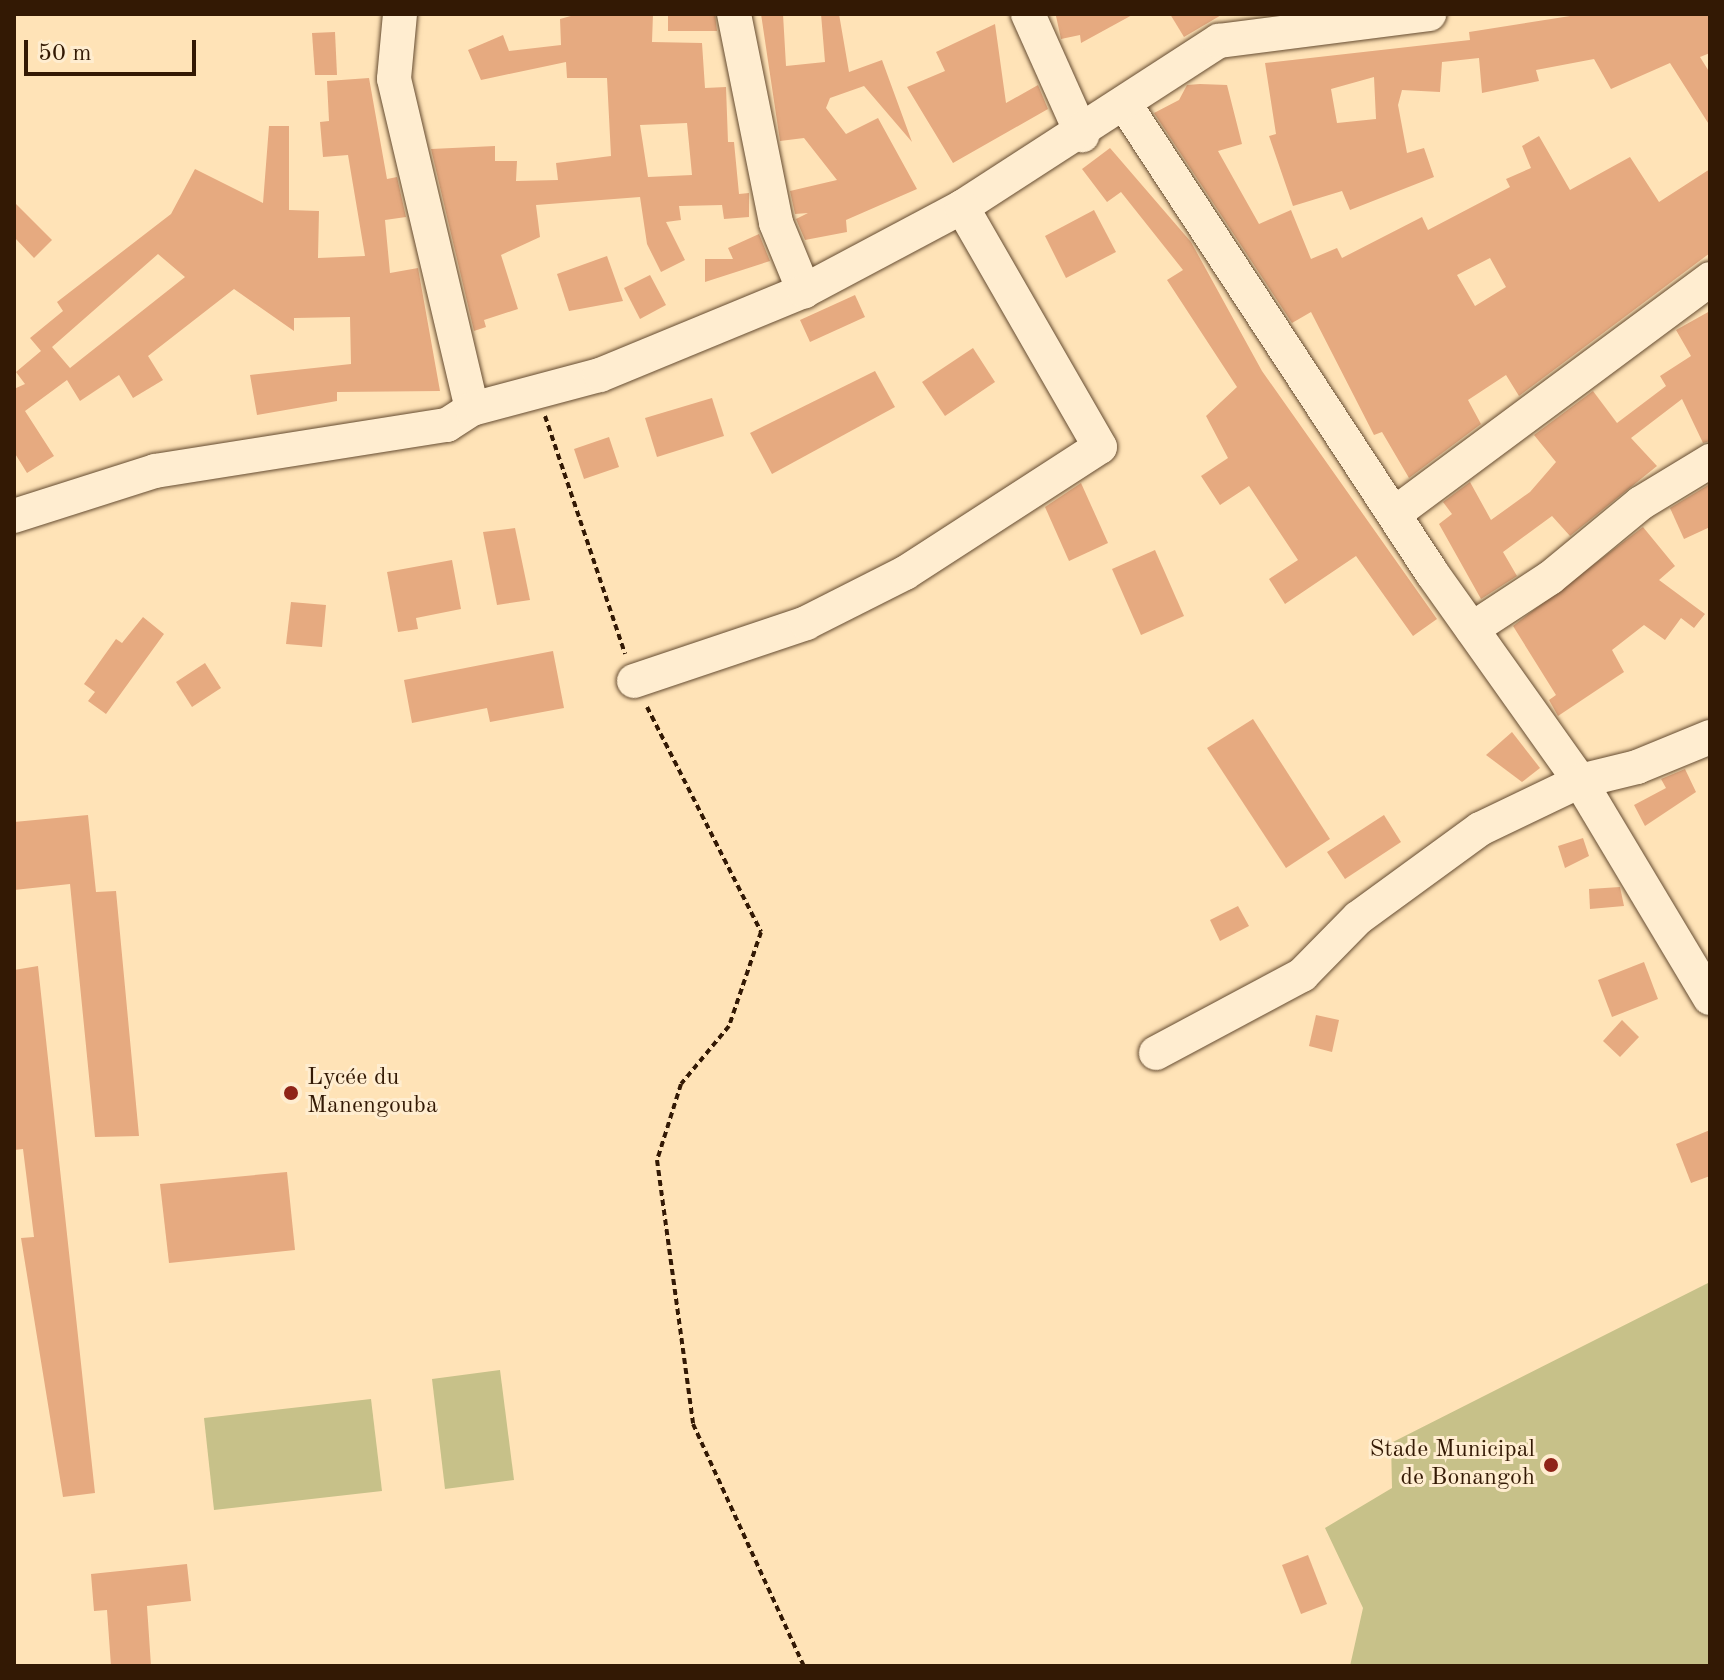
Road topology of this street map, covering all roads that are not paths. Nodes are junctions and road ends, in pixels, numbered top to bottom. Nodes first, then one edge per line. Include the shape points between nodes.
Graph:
1 (400, 14) edge
2 (734, 14) edge
3 (1028, 14) edge
4 (1429, 14) edge
5 (1124, 103) junction
6 (1082, 135) junction
7 (962, 207) junction
8 (1710, 279) edge
9 (804, 291) junction
10 (472, 409) junction
11 (1710, 461) edge
12 (1394, 514) junction
13 (14, 516) edge
14 (1472, 629) junction
15 (634, 681) road end
16 (1710, 737) edge
17 (1580, 781) junction
18 (1710, 998) edge
19 (1156, 1053) dead end

1 - 10 street via 394,79
2 - 9 street via 776,223
3 - 6 street
4 - 5 street via 1219,41
5 - 6 street
5 - 12 street
6 - 7 street
7 - 9 street
7 - 15 street via 1100,447 862,595 806,623
8 - 12 street
9 - 10 street via 538,395
10 - 13 street via 447,425 93,485
11 - 14 street via 1641,503 1550,578
12 - 14 street
14 - 17 street
16 - 17 street via 1637,767
17 - 18 street
17 - 19 street via 1480,829 1358,918 1302,975

